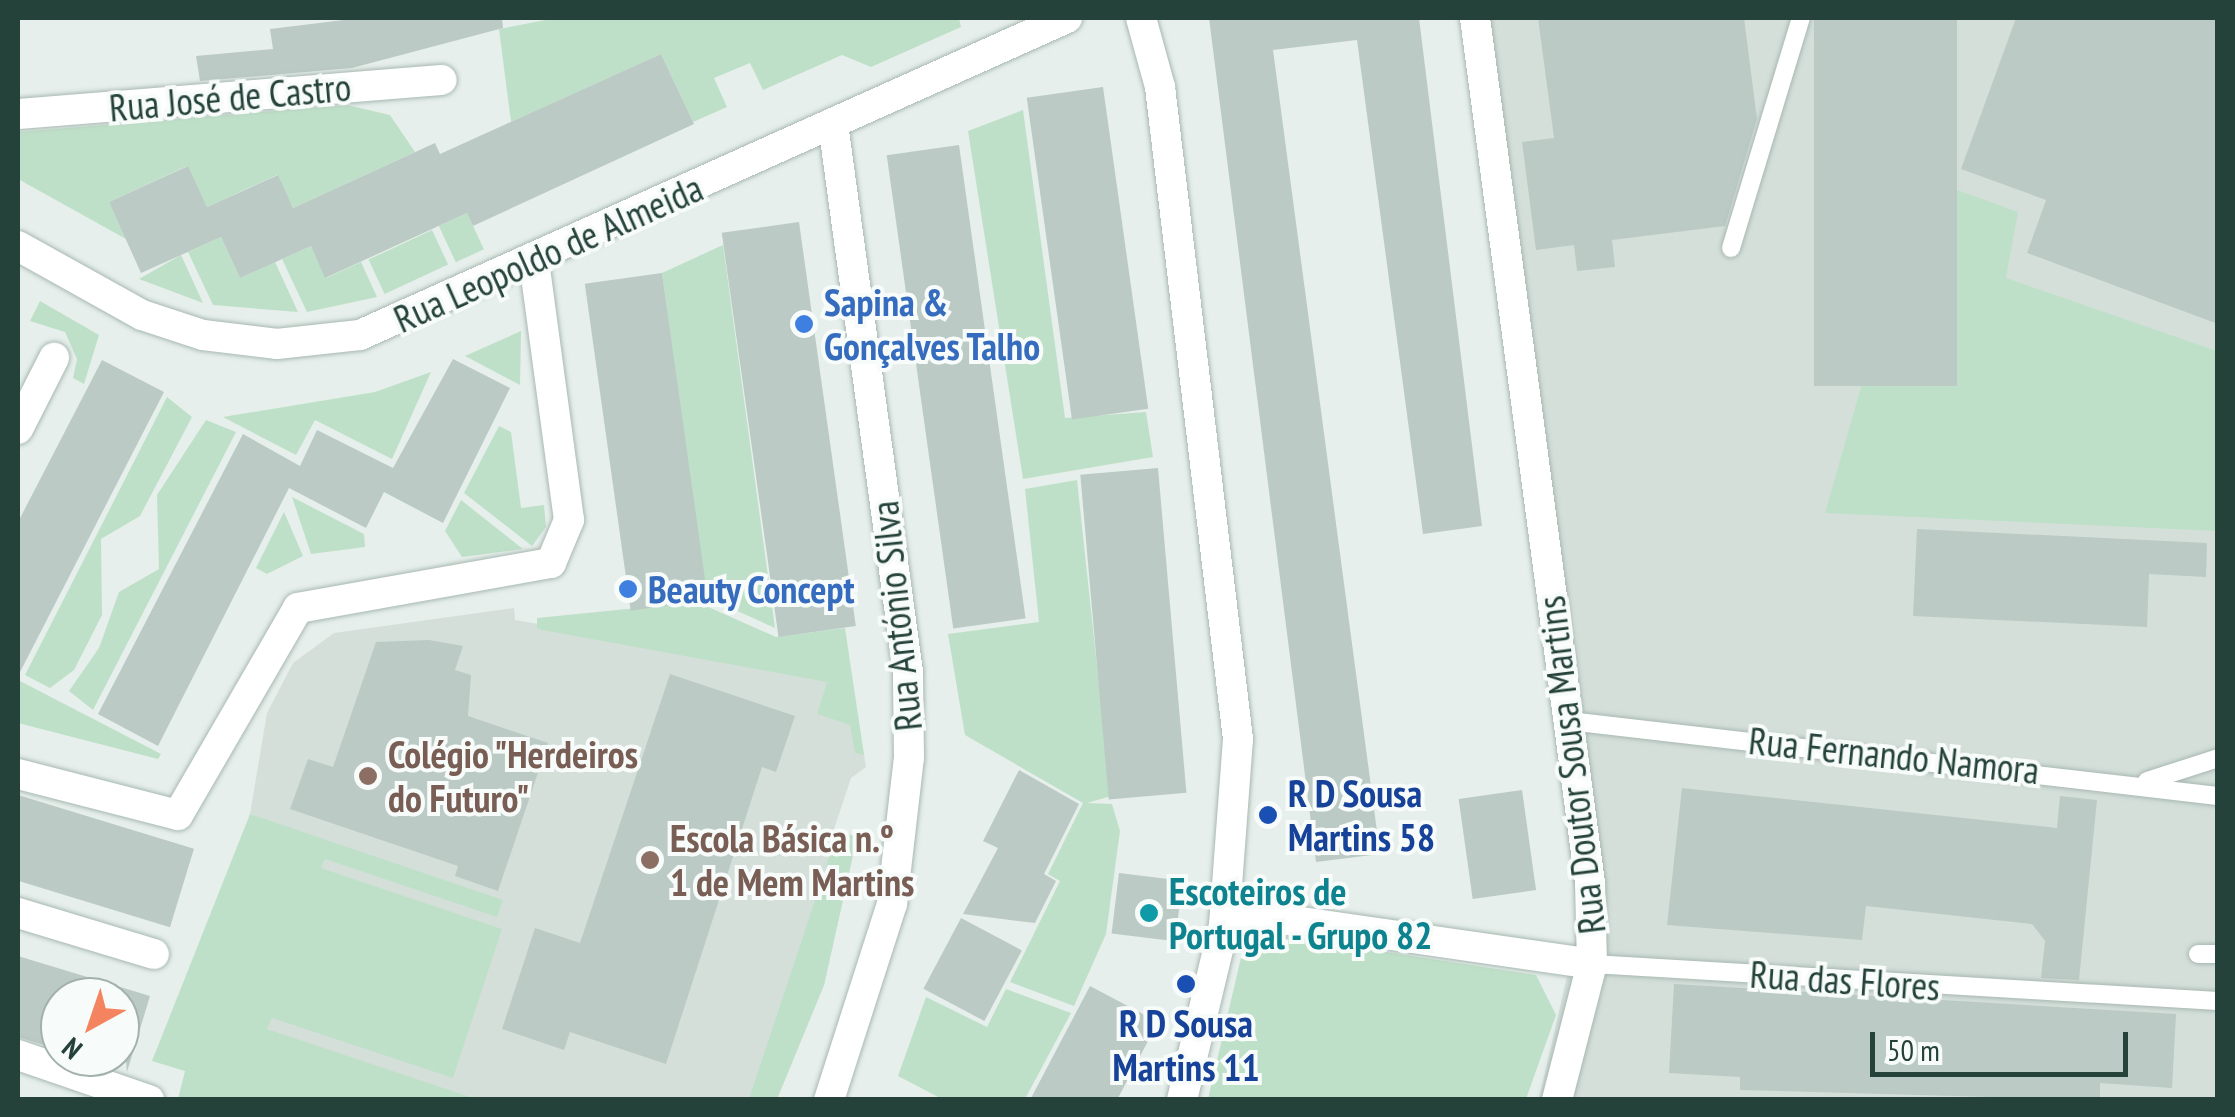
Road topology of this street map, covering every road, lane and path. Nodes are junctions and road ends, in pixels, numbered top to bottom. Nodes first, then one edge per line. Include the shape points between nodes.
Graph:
1 (1068, 18) edge
2 (1140, 18) edge
3 (1475, 18) edge
4 (1802, 18) edge
5 (442, 80) dead end
6 (18, 114) edge
7 (833, 124) junction
8 (18, 246) edge
9 (1730, 248) dead end
10 (534, 260) junction
11 (54, 358) dead end
12 (18, 430) edge
13 (1568, 721) junction
14 (2218, 758) edge
15 (18, 774) edge
16 (2147, 782) junction
17 (2218, 796) edge
18 (1226, 912) junction
19 (18, 913) edge
20 (154, 954) dead end
21 (2198, 954) dead end
22 (2218, 954) edge
23 (1592, 964) junction
24 (2218, 1001) edge
25 (18, 1055) edge
26 (149, 1100) edge
27 (829, 1100) edge
28 (1182, 1100) edge
29 (1557, 1100) edge

1 - 7 street, Rua Leopoldo de Almeida
2 - 18 street via 1160,87 1234,646 1238,739
3 - 13 street, Rua Doutor Sousa Martins
4 - 9 lane
5 - 6 street, Rua José de Castro
7 - 10 street, Rua Leopoldo de Almeida
7 - 27 street, Rua António Silva via 906,656 909,758 892,904
8 - 10 street, Rua Leopoldo de Almeida via 168,324 278,344 360,335
10 - 15 street via 570,520 551,563 298,608 178,814
11 - 12 street
13 - 16 lane, Rua Fernando Namora
13 - 23 street, Rua Doutor Sousa Martins
14 - 16 lane
16 - 17 lane, Rua Fernando Namora
18 - 23 street, Rua Doutor Sousa Martins
18 - 28 street
19 - 20 street
21 - 22 lane
23 - 24 lane, Rua das Flores
23 - 29 street
25 - 26 street

